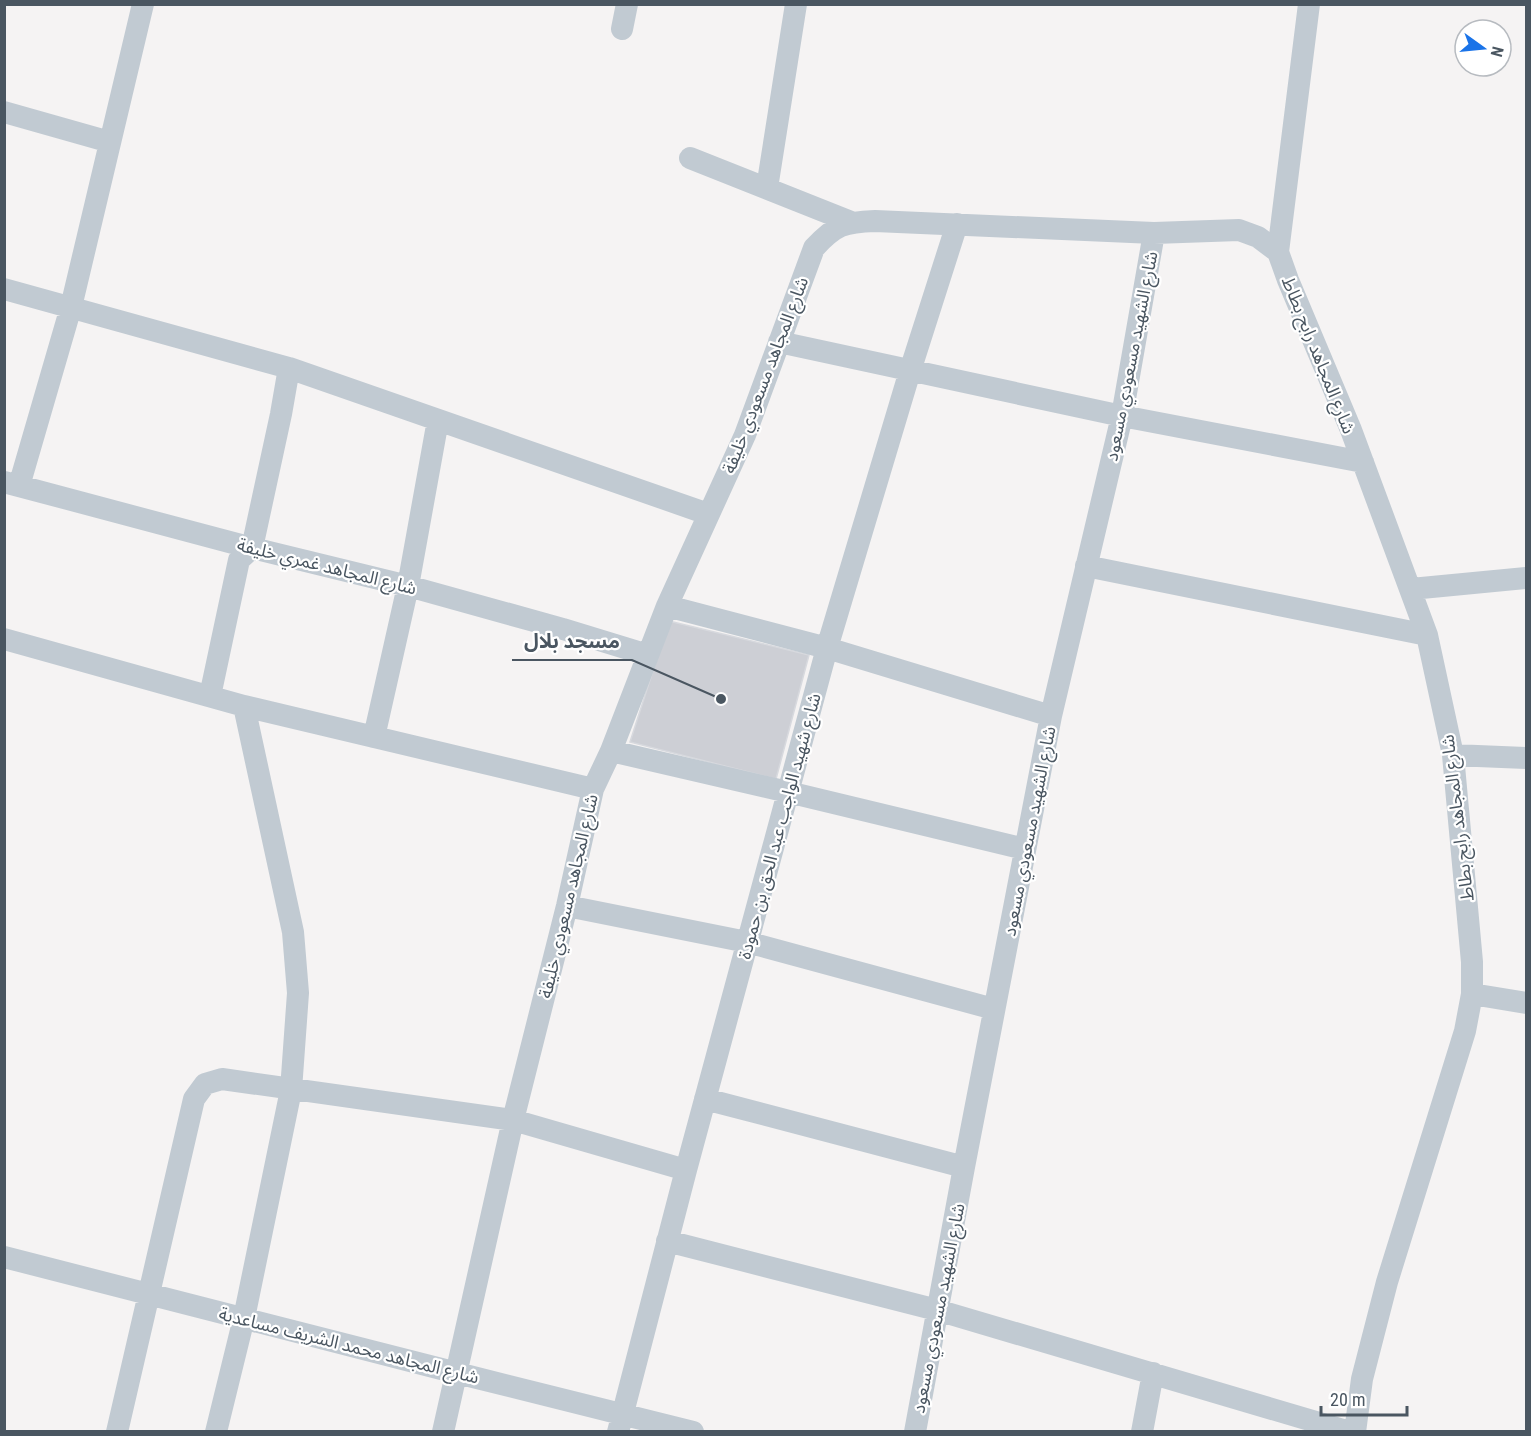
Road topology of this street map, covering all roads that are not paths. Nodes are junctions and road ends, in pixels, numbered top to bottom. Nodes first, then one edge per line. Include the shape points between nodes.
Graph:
1 (143, 4) edge
2 (627, 4) edge
3 (796, 4) edge
4 (1309, 4) edge
5 (622, 29) dead end
6 (4, 112) edge
7 (110, 142) junction
8 (690, 158) dead end
9 (766, 188) junction
10 (851, 222) junction
11 (957, 224) junction
12 (1154, 233) junction
13 (1278, 252) junction
14 (4, 289) edge
15 (71, 307) junction
16 (779, 342) junction
17 (289, 368) junction
18 (910, 371) junction
19 (1122, 416) junction
20 (438, 420) junction
21 (1363, 462) junction
22 (12, 484) edge
23 (708, 514) junction
24 (252, 548) junction
25 (1086, 566) junction
26 (1527, 578) edge
27 (408, 586) junction
28 (1411, 589) junction
29 (666, 606) junction
30 (1427, 635) junction
31 (4, 639) edge
32 (827, 648) junction
33 (648, 655) junction
34 (210, 696) junction
35 (244, 706) junction
36 (1051, 716) junction
37 (374, 737) junction
38 (611, 751) junction
39 (1453, 754) junction
40 (1527, 758) edge
41 (593, 789) junction
42 (788, 792) junction
43 (1025, 849) junction
44 (567, 906) junction
45 (747, 942) junction
46 (1472, 994) junction
47 (1527, 1003) edge
48 (994, 1009) junction
49 (291, 1089) junction
50 (705, 1099) junction
51 (513, 1120) junction
52 (964, 1167) junction
53 (686, 1170) junction
54 (667, 1241) junction
55 (4, 1257) edge
56 (149, 1293) junction
57 (937, 1310) junction
58 (244, 1318) junction
59 (456, 1373) junction
60 (1153, 1373) junction
61 (620, 1423) edge
62 (117, 1431) edge
63 (216, 1431) edge
64 (443, 1431) edge
65 (693, 1431) edge
66 (915, 1431) edge
67 (1142, 1431) edge
68 (1350, 1431) edge
69 (1355, 1431) edge

1 - 7 street
2 - 5 street
3 - 9 street
4 - 13 street, شارع المجاهد رابح بطاط
6 - 7 street
7 - 15 street
8 - 9 street
9 - 10 street
10 - 11 street
10 - 16 street, شارع المجاهد مسعودي خليفة via 829,232 814,248
11 - 12 street
11 - 18 street, شارع شهيد الواجب عبد الحق بن حمودة
12 - 13 street via 1239,231 1258,237
12 - 19 street, شارع الشهيد مسعودي مسعود
13 - 21 street, شارع المجاهد رابح بطاط
14 - 15 street
15 - 17 street
15 - 22 street
16 - 18 street
16 - 23 street, شارع المجاهد مسعودي خليفة via 745,435
17 - 20 street
17 - 24 street
18 - 19 street
18 - 32 street, شارع شهيد الواجب عبد الحق بن حمودة
19 - 21 street
19 - 25 street, شارع الشهيد مسعودي مسعود
20 - 23 street
20 - 27 street
21 - 28 street, شارع المجاهد رابح بطاط
22 - 24 street, شارع المجاهد غمري خليفة
23 - 29 street, شارع المجاهد مسعودي خليفة
24 - 27 street, شارع المجاهد غمري خليفة
24 - 34 street via 240,560
25 - 30 street
25 - 36 street, شارع الشهيد مسعودي مسعود
26 - 28 street
27 - 33 street, شارع المجاهد غمري خليفة
27 - 37 street
28 - 30 street, شارع المجاهد رابح بطاط
29 - 32 street
29 - 33 street, شارع المجاهد مسعودي خليفة
30 - 39 street, شارع المجاهد رابح بطاط
31 - 34 street
32 - 36 street
32 - 42 street, شارع شهيد الواجب عبد الحق بن حمودة
33 - 38 street, شارع المجاهد مسعودي خليفة
34 - 35 street
35 - 37 street
35 - 49 street via 293,932 298,993
36 - 43 street, شارع الشهيد مسعودي مسعود
37 - 41 street
38 - 41 street, شارع المجاهد مسعودي خليفة
38 - 42 street
39 - 40 street
39 - 46 street, شارع المجاهد رابح بطاط
41 - 44 street, شارع المجاهد مسعودي خليفة
42 - 43 street
42 - 45 street, شارع شهيد الواجب عبد الحق بن حمودة
43 - 48 street, شارع الشهيد مسعودي مسعود
44 - 45 street
44 - 51 street, شارع المجاهد مسعودي خليفة
45 - 48 street
45 - 50 street, شارع شهيد الواجب عبد الحق بن حمودة
46 - 47 street
46 - 69 street, شارع المجاهد رابح بطاط via 1465,1031 1387,1282 1362,1379
48 - 52 street, شارع الشهيد مسعودي مسعود
49 - 51 street
49 - 56 street via 222,1079 205,1084 194,1099
49 - 58 street
50 - 52 street
50 - 53 street, شارع شهيد الواجب عبد الحق بن حمودة
51 - 53 street
51 - 59 street, شارع المجاهد مسعودي خليفة
52 - 57 street, شارع الشهيد مسعودي مسعود
53 - 54 street, شارع شهيد الواجب عبد الحق بن حمودة
54 - 57 street
54 - 61 street, شارع شهيد الواجب عبد الحق بن حمودة
55 - 56 street, شارع المجاهد محمد الشريف مساعدية
56 - 58 street, شارع المجاهد محمد الشريف مساعدية
56 - 62 street
57 - 60 street
57 - 66 street, شارع الشهيد مسعودي مسعود
58 - 59 street, شارع المجاهد محمد الشريف مساعدية
58 - 63 street
59 - 61 street, شارع المجاهد محمد الشريف مساعدية
59 - 64 street, شارع المجاهد مسعودي خليفة
60 - 67 street
60 - 68 street
61 - 65 street, شارع المجاهد محمد الشريف مساعدية

